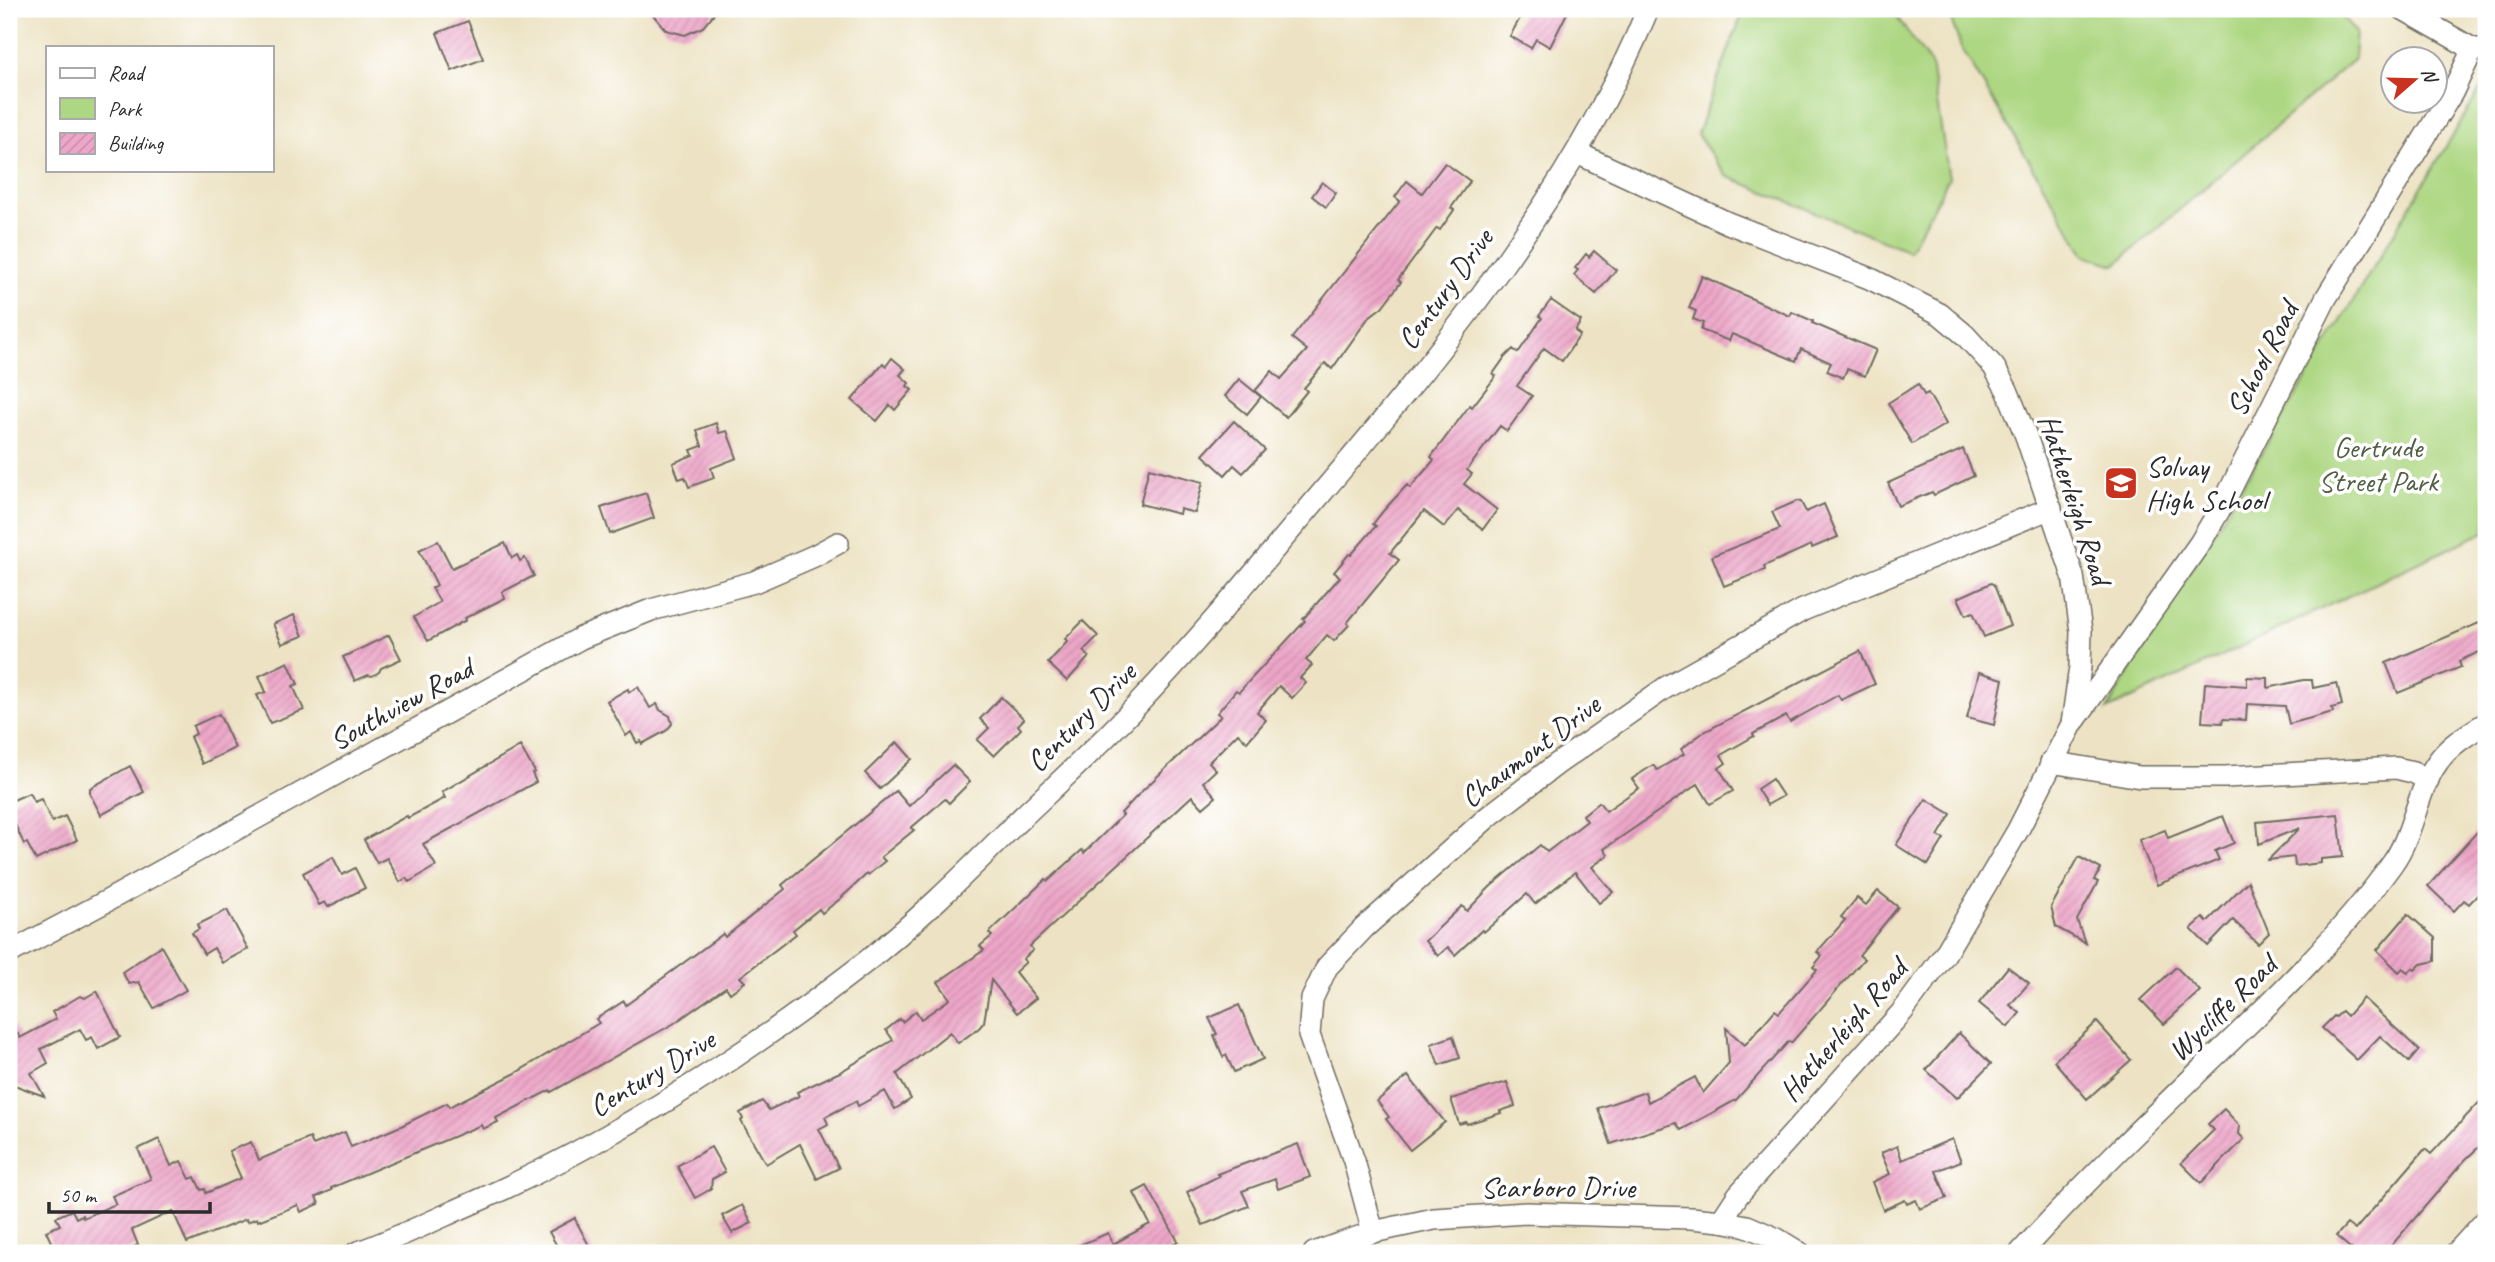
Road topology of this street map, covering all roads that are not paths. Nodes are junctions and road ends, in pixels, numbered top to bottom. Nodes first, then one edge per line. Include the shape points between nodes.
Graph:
1 (1648, 9) edge
2 (2403, 9) edge
3 (2479, 49) edge
4 (1577, 153) junction
5 (2051, 508) junction
6 (838, 543) dead end
7 (2486, 723) edge
8 (2072, 724) junction
9 (2051, 762) junction
10 (2428, 780) junction
11 (9, 953) edge
12 (2486, 1220) edge
13 (1721, 1221) junction
14 (1373, 1232) junction
15 (356, 1253) edge
16 (1314, 1253) edge
17 (1800, 1253) edge
18 (2020, 1253) edge
19 (2456, 1253) edge

1 - 4 street, Century Drive via 1627,60
2 - 3 street
3 - 8 street, School Road via 2326,298 2217,514
4 - 5 street, Hatherleigh Road via 1728,223 1869,278 1941,314 1994,367 2026,436
4 - 15 street, Century Drive via 1455,330 1251,577 1138,704 931,906 860,967 764,1037 631,1124 511,1187
5 - 8 street, Hatherleigh Road via 2073,576 2081,631
5 - 14 street, Chaumont Drive via 1803,610 1665,688 1489,816 1336,957 1312,999 1309,1035
6 - 11 street, Southview Road via 754,582 650,610 581,638
7 - 10 street, Wycliffe Road via 2462,738 2438,762
8 - 9 street, Hatherleigh Road
9 - 10 street via 2140,777 2396,768
9 - 13 street, Hatherleigh Road via 2018,830 1945,954 1903,1011 1738,1195
10 - 18 street, Wycliffe Road via 2394,862 2309,965 2081,1186
12 - 19 street
13 - 14 street, Scarboro Drive via 1526,1213 1434,1219
13 - 17 street, Scarboro Drive via 1746,1226
14 - 16 street, Scarboro Drive

